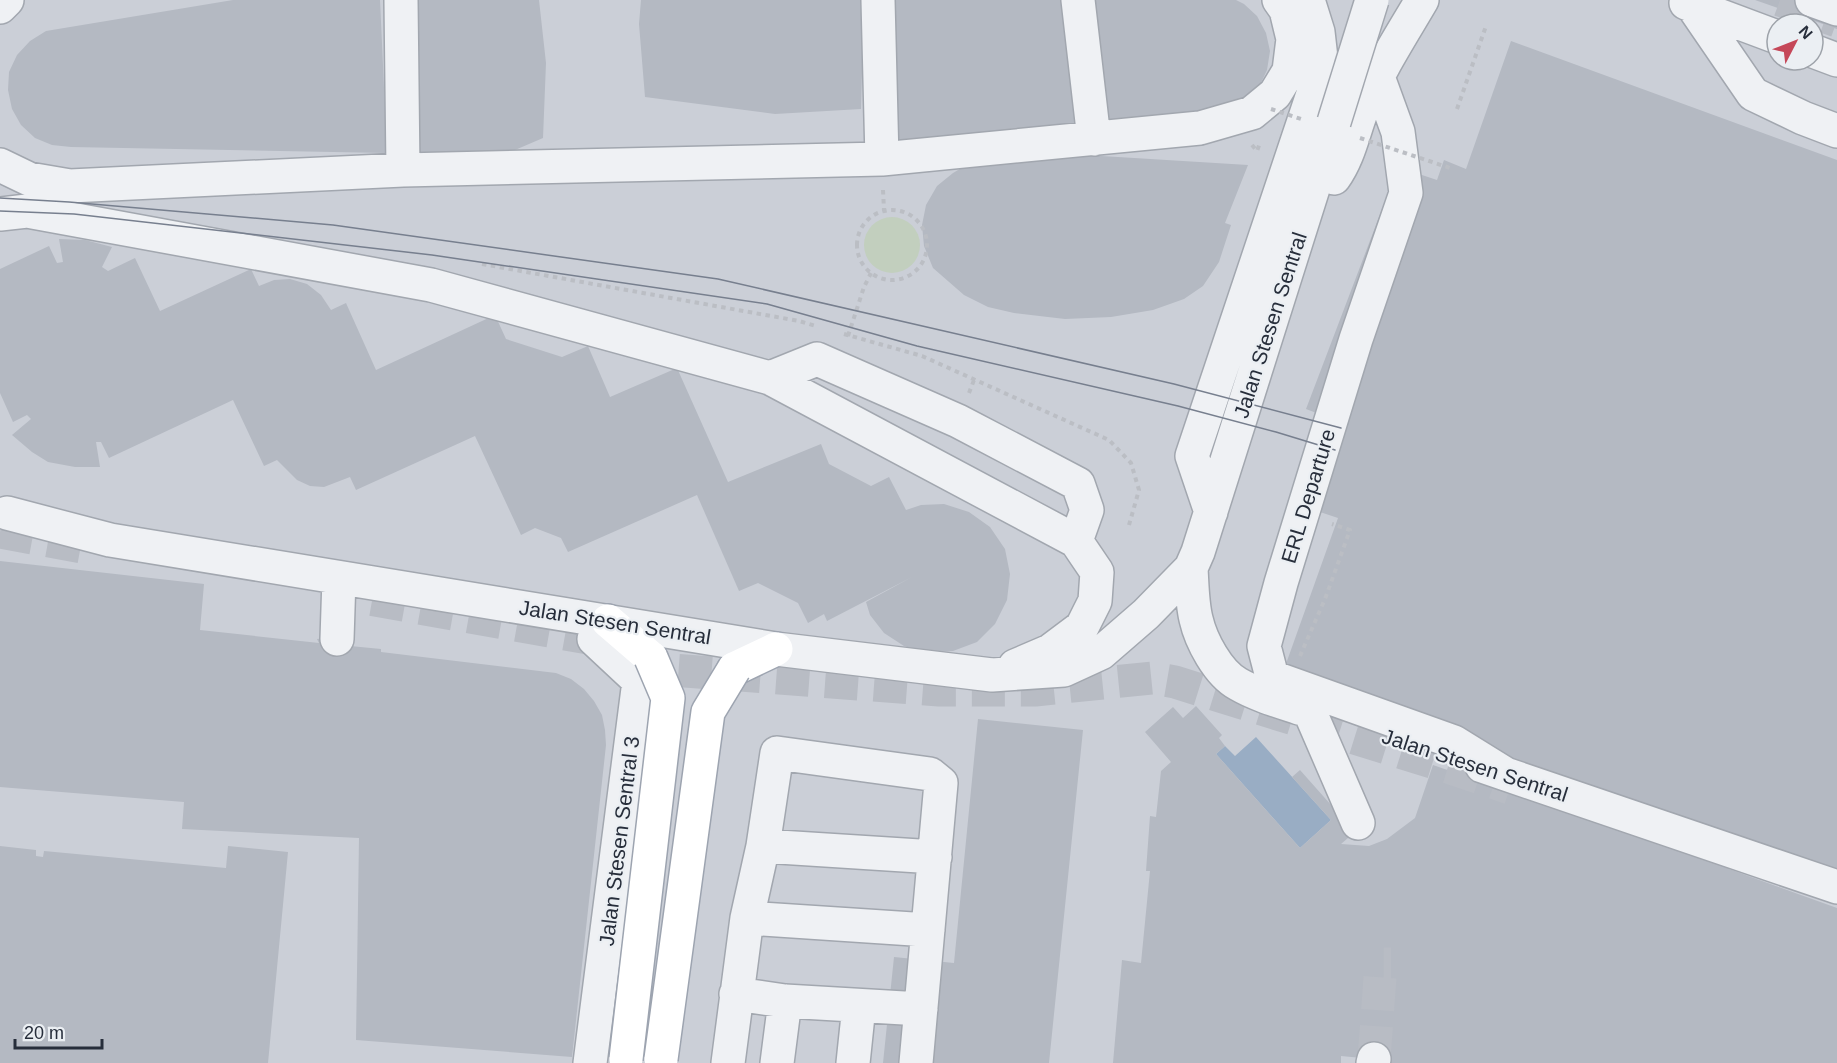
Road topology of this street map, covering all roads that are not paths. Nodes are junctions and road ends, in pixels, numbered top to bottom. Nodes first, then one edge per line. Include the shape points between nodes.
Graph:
1 (7, 0) edge
2 (400, 0) edge
3 (878, 0) edge
4 (1078, 0) edge
5 (1279, 0) edge
6 (1308, 0) edge
7 (1372, 0) edge
8 (1422, 0) edge
9 (1812, 0) edge
10 (1685, 3) edge
11 (0, 8) edge
12 (1837, 9) edge
13 (1765, 33) edge
14 (1378, 77) junction
15 (1837, 131) edge
16 (1094, 139) junction
17 (882, 159) junction
18 (0, 165) edge
19 (403, 170) junction
20 (0, 214) edge
21 (1304, 219) junction
22 (770, 378) junction
23 (3, 510) edge
24 (1211, 512) junction
25 (1076, 541) junction
26 (1191, 568) junction
27 (339, 578) junction
28 (601, 630) junction
29 (337, 639) dead end
30 (776, 649) junction
31 (992, 675) junction
32 (1310, 712) junction
33 (1504, 773) junction
34 (1358, 823) dead end
35 (763, 846) junction
36 (934, 857) junction
37 (1837, 887) edge
38 (747, 918) junction
39 (928, 930) junction
40 (736, 994) junction
41 (784, 1001) junction
42 (859, 1006) junction
43 (921, 1009) junction
44 (626, 1061) edge
45 (661, 1061) edge
46 (590, 1063) edge
47 (728, 1063) edge
48 (777, 1063) edge
49 (853, 1063) edge
50 (916, 1063) edge

1 - 11 street
2 - 19 street
3 - 17 street
4 - 16 street
5 - 16 street via 1286,10 1293,39 1290,71 1275,94 1252,113 1200,128
6 - 24 street via 1318,32 1322,67 1192,456
7 - 21 street, Jalan Stesen Sentral, bridge
8 - 14 street, Jalan Stesen Sentral
9 - 12 street
10 - 13 street
10 - 15 street via 1754,94
14 - 21 street, Jalan Stesen Sentral via 1344,164
14 - 33 street, ERL Departure via 1398,132 1407,193 1356,339 1264,646 1272,676 1454,742
16 - 17 street
17 - 19 street
18 - 19 street via 29,179 70,186
20 - 22 street via 27,212 431,285
21 - 24 street, Jalan Stesen Sentral
22 - 25 street
22 - 25 street via 816,359 958,421 1078,484 1088,510
23 - 27 street, Jalan Stesen Sentral via 110,540
24 - 26 street, Jalan Stesen Sentral
25 - 31 street via 1097,572 1095,602 1082,627 1050,651
26 - 31 street, Jalan Stesen Sentral via 1146,615 1101,653 1064,670
26 - 32 street, Jalan Stesen Sentral via 1196,619 1220,668 1236,683 1261,696
27 - 28 street, Jalan Stesen Sentral
27 - 29 street
28 - 30 street, Jalan Stesen Sentral
28 - 44 main road, bridge via 651,658 668,698
28 - 46 street, Jalan Stesen Sentral 3 via 639,681
30 - 31 street, Jalan Stesen Sentral
30 - 45 main road, bridge via 734,669 708,712
32 - 33 street, Jalan Stesen Sentral
32 - 34 street
33 - 37 street, Jalan Stesen Sentral
35 - 36 street
35 - 36 street via 777,753 930,774 941,783
35 - 38 street
36 - 39 street
38 - 39 street
38 - 40 street
39 - 43 street
40 - 41 street
40 - 47 street
41 - 42 street
41 - 48 street
42 - 43 street
42 - 49 street
43 - 50 street

